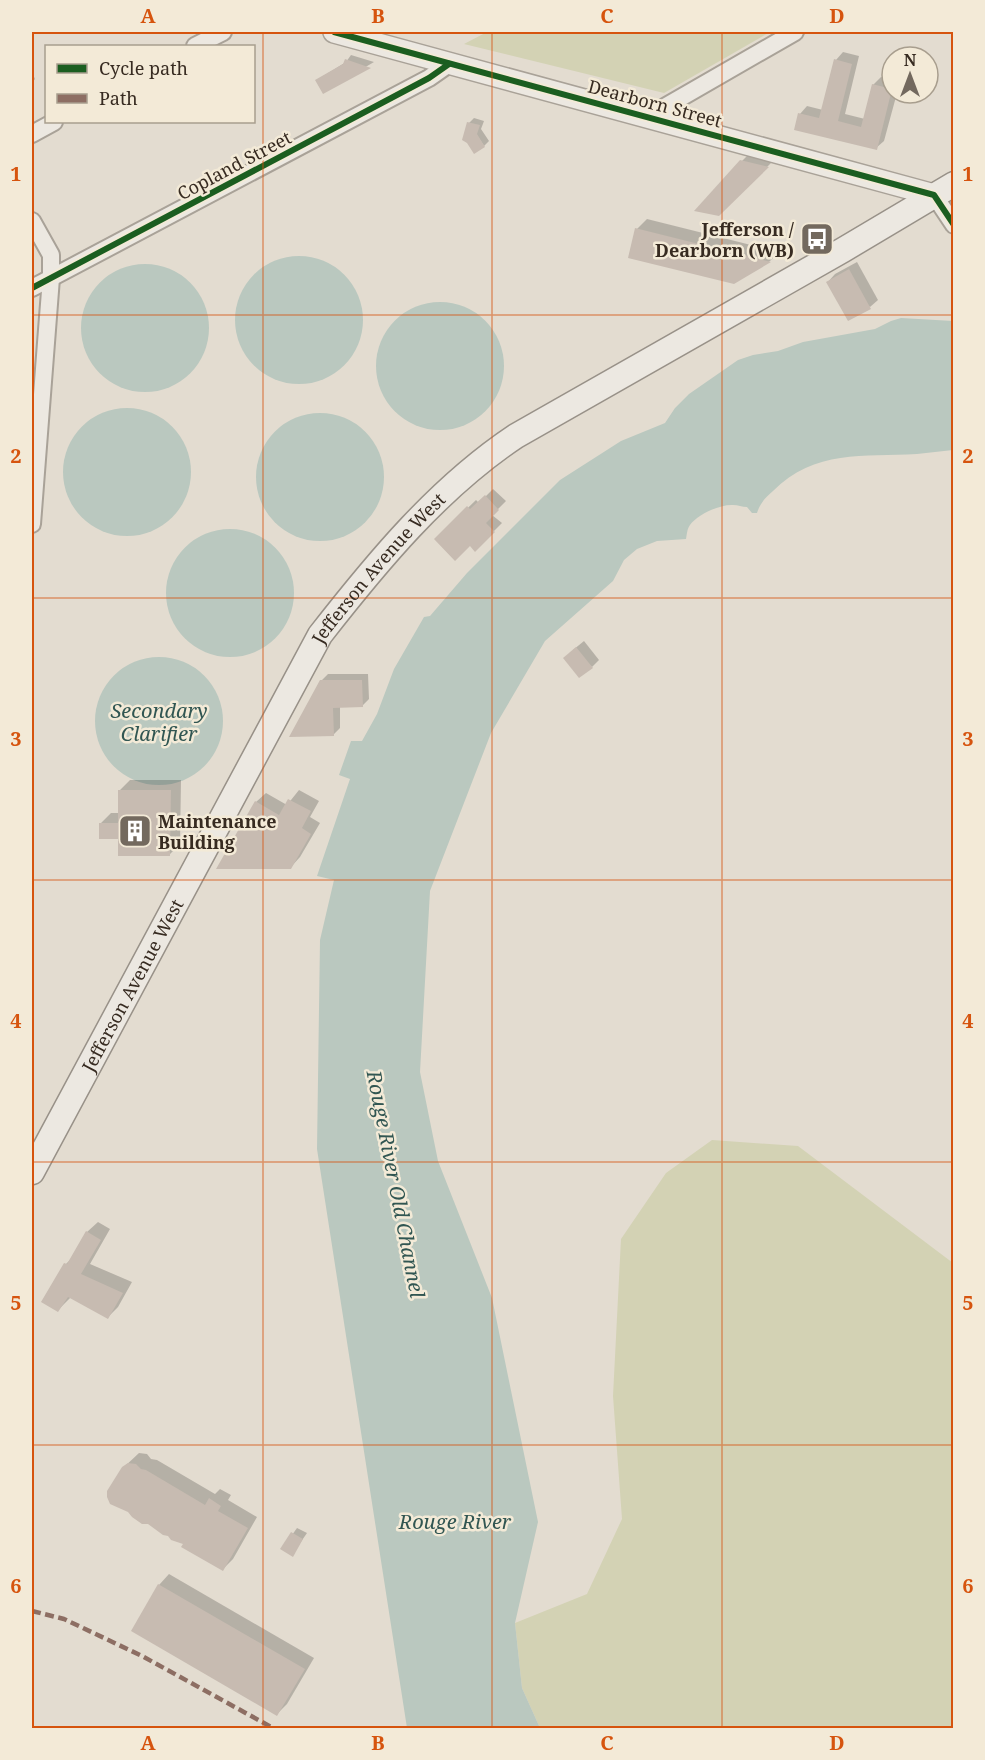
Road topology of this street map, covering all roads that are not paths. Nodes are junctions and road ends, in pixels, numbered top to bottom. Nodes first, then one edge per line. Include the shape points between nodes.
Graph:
1 (223, 32) edge
2 (334, 32) edge
3 (795, 32) edge
4 (197, 45) edge
5 (449, 64) junction
6 (649, 116) junction
7 (52, 123) edge
8 (32, 134) edge
9 (944, 189) edge
10 (32, 220) edge
11 (954, 225) edge
12 (51, 278) junction
13 (32, 288) edge
14 (32, 524) edge
15 (32, 1172) edge

1 - 4 street
2 - 5 street, Dearborn Street
3 - 6 street
5 - 6 street, Dearborn Street
5 - 12 street, Copland Street
6 - 9 street, Dearborn Street
7 - 8 street
9 - 11 street
9 - 15 main road, Jefferson Avenue West via 499,447 440,498 368,573 320,635
10 - 12 street via 51,255
12 - 13 street, Copland Street
12 - 14 street

